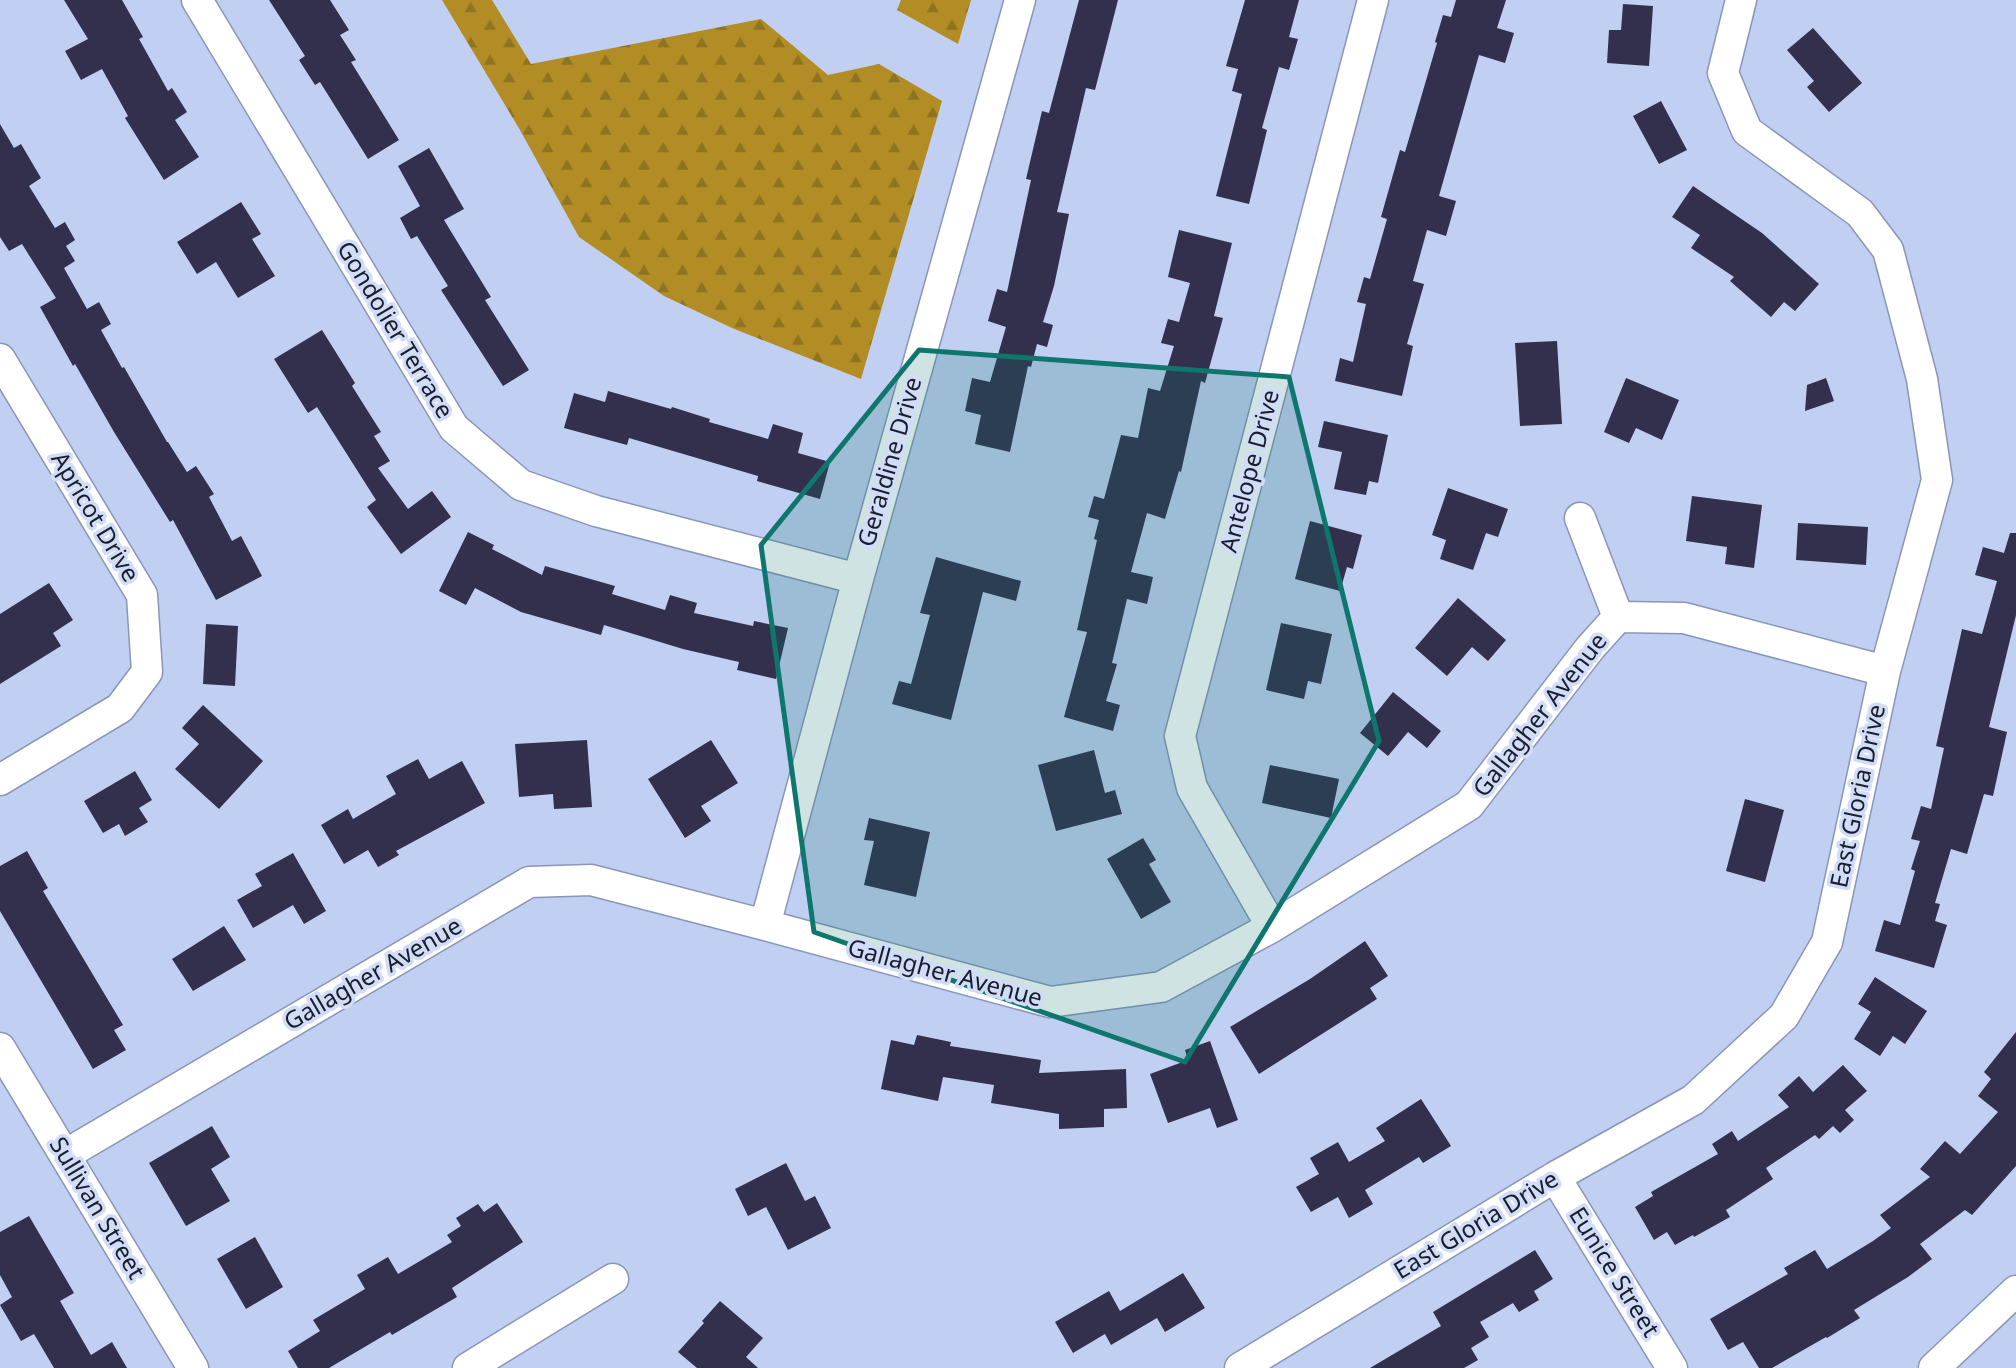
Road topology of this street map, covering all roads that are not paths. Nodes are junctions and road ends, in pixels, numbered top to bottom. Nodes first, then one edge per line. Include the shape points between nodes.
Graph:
1 (197, 0) edge
2 (1020, 0) edge
3 (1373, 0) edge
4 (1741, 0) edge
5 (0, 359) edge
6 (1580, 518) dead end
7 (858, 579) junction
8 (1618, 617) junction
9 (1885, 671) junction
10 (0, 780) edge
11 (765, 925) junction
12 (1272, 927) junction
13 (0, 1048) edge
14 (65, 1155) junction
15 (1555, 1177) junction
16 (613, 1279) dead end
17 (2016, 1291) edge
18 (193, 1368) edge
19 (468, 1368) edge
20 (1240, 1368) edge
21 (1672, 1368) edge
22 (1934, 1368) edge

1 - 7 street, Gondolier Terrace via 454,428 521,485 596,511
2 - 7 street, Geraldine Drive
3 - 12 street, Antelope Drive via 1180,736 1192,788
4 - 9 street, East Gloria Drive via 1723,73 1747,131 1860,213 1888,250 1922,379 1937,480
5 - 10 street, Apricot Drive via 142,595 147,673 120,708
6 - 8 street
7 - 11 street, Geraldine Drive
8 - 9 street, Gallagher Avenue via 1684,618
8 - 12 street, Gallagher Avenue via 1469,805
9 - 15 street, East Gloria Drive via 1826,942 1784,1016 1693,1100
11 - 12 street, Gallagher Avenue via 1050,1002 1161,987
11 - 14 street, Gallagher Avenue via 591,880 529,882
13 - 14 street, Sullivan Street
14 - 18 street, Sullivan Street
15 - 20 street, East Gloria Drive
15 - 21 street, Eunice Street
16 - 19 street
17 - 22 street

